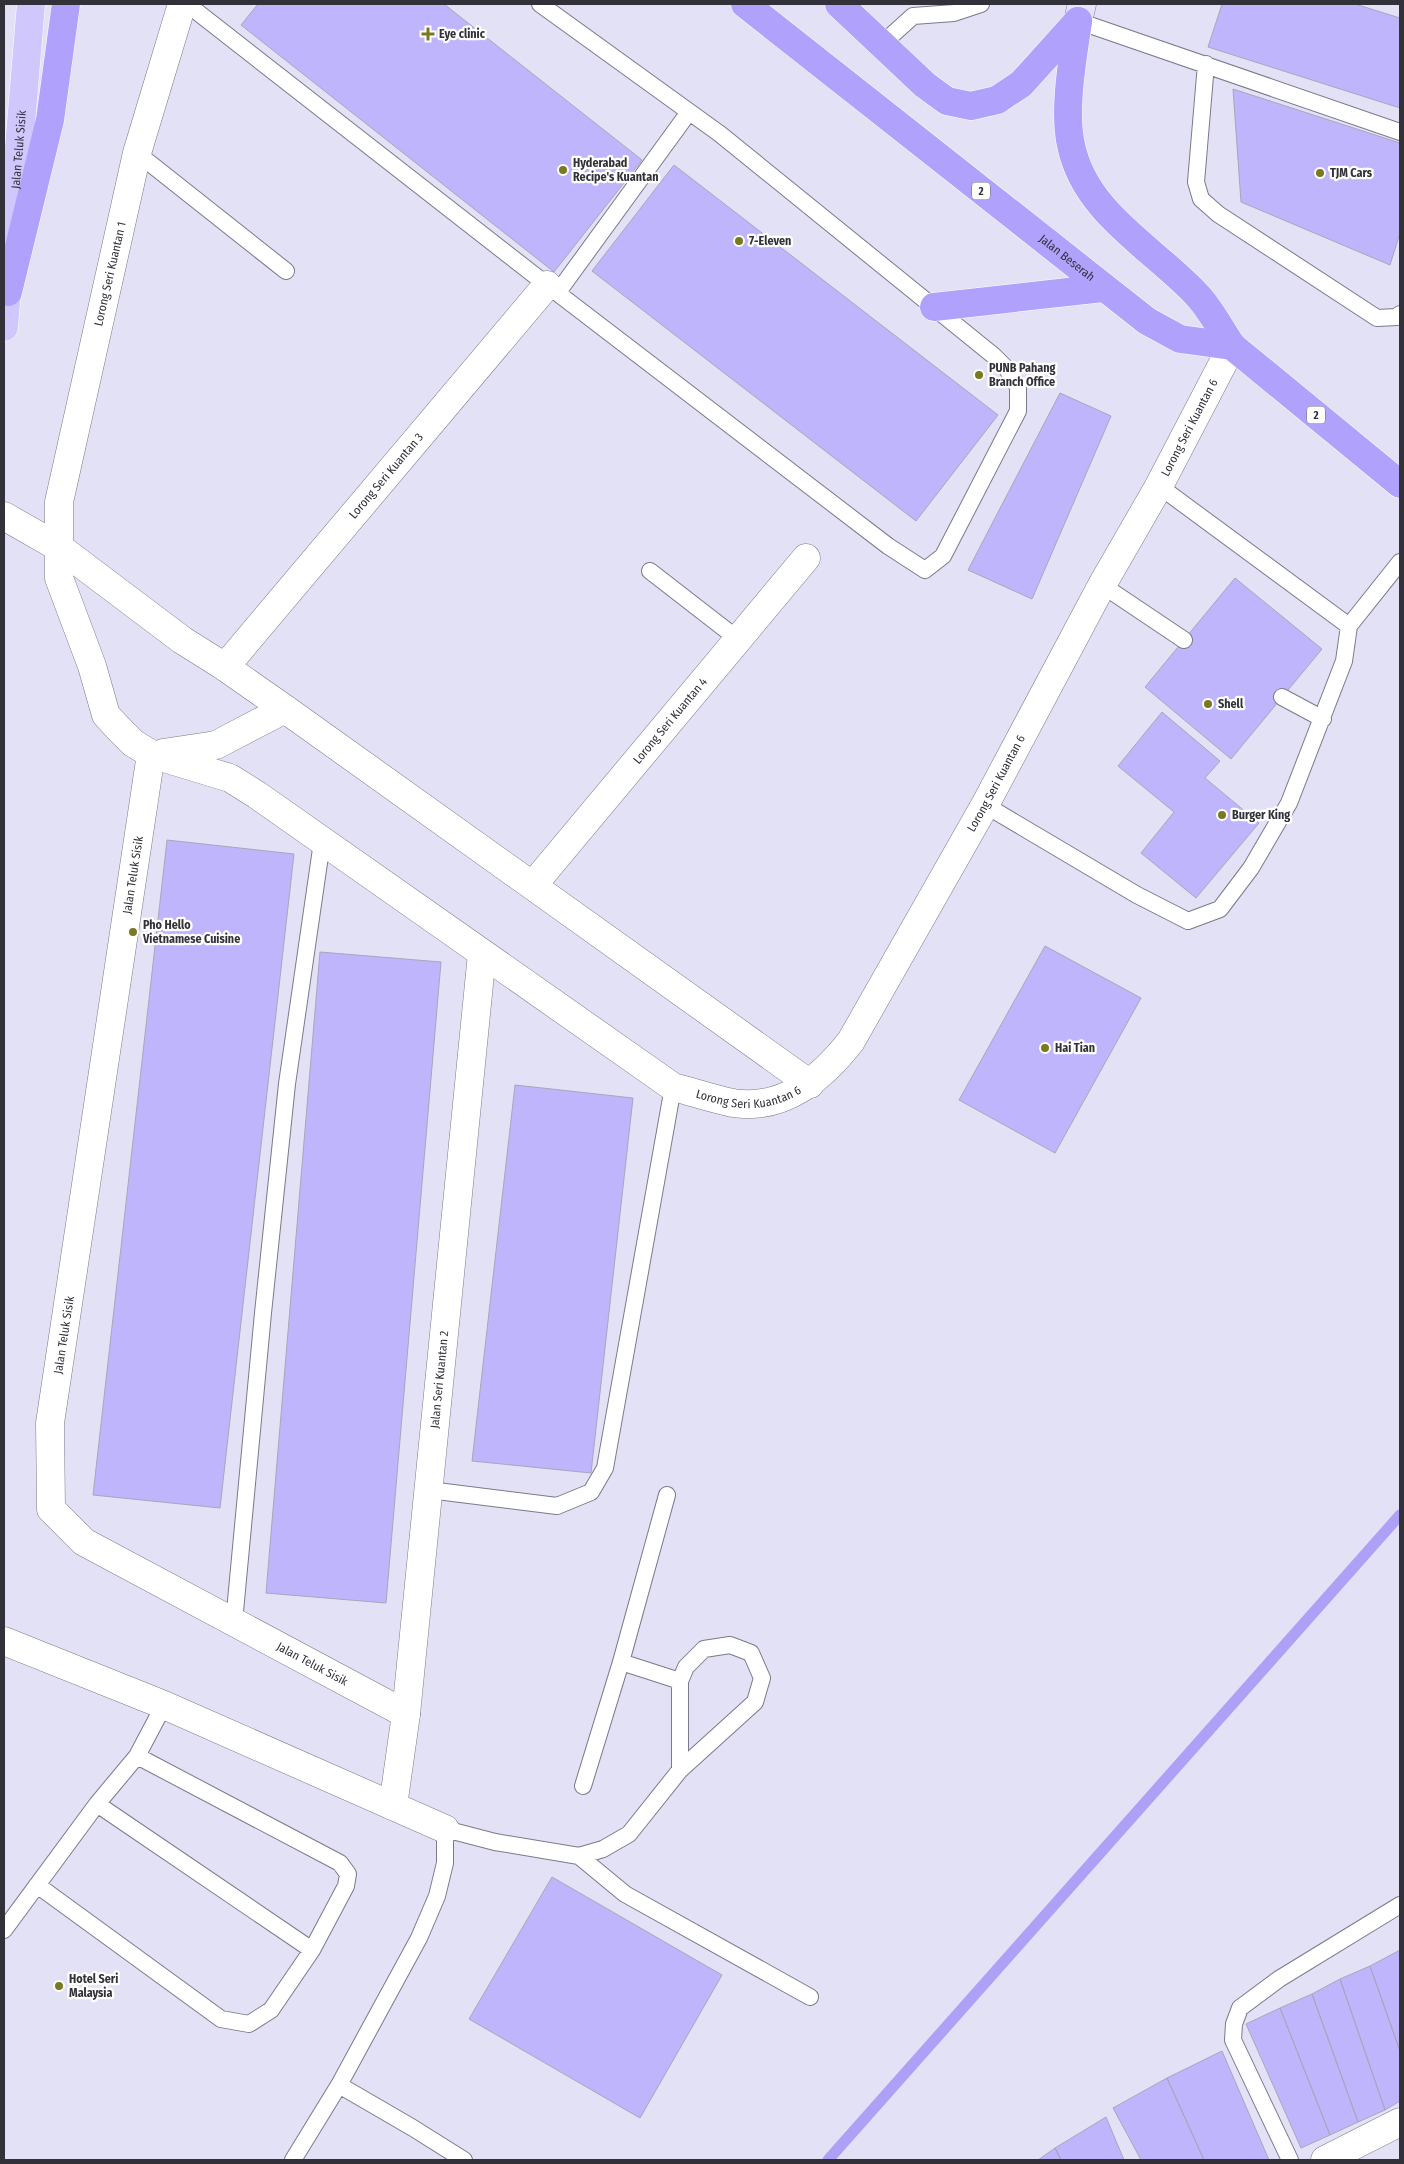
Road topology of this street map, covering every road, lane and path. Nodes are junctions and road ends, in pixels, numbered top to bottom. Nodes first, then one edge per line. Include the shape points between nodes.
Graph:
1 (30, 4) edge
2 (66, 4) edge
3 (182, 4) edge
4 (187, 4) edge
5 (540, 4) edge
6 (745, 4) edge
7 (840, 4) edge
8 (981, 4) edge
9 (1080, 12) edge
10 (882, 44) junction
11 (1206, 64) junction
12 (689, 112) junction
13 (1400, 132) edge
14 (137, 153) junction
15 (286, 271) dead end
16 (552, 288) junction
17 (1103, 288) junction
18 (8, 292) junction
19 (934, 307) junction
20 (1400, 314) edge
21 (4, 327) edge
22 (1232, 346) junction
23 (1400, 483) edge
24 (1159, 486) junction
25 (4, 516) edge
26 (60, 548) junction
27 (806, 558) dead end
28 (1400, 562) edge
29 (650, 570) dead end
30 (1102, 585) junction
31 (1349, 626) junction
32 (739, 640) junction
33 (1184, 640) dead end
34 (225, 668) junction
35 (1282, 697) dead end
36 (285, 709) junction
37 (1323, 719) junction
38 (151, 754) junction
39 (986, 805) junction
40 (322, 842) junction
41 (533, 884) junction
42 (482, 954) junction
43 (810, 1084) junction
44 (674, 1087) junction
45 (429, 1490) junction
46 (667, 1495) dead end
47 (234, 1622) junction
48 (4, 1641) edge
49 (621, 1662) junction
50 (680, 1681) junction
51 (164, 1704) junction
52 (406, 1714) junction
53 (137, 1756) junction
54 (680, 1770) junction
55 (583, 1786) dead end
56 (97, 1804) junction
57 (393, 1806) junction
58 (445, 1829) junction
59 (579, 1856) junction
60 (37, 1885) junction
61 (1400, 1905) edge
62 (4, 1930) edge
63 (312, 1950) junction
64 (810, 1997) dead end
65 (339, 2085) junction
66 (1400, 2122) edge
67 (292, 2160) edge
68 (464, 2160) edge
69 (1290, 2160) edge
70 (1325, 2160) edge

1 - 18 main road, Jalan Teluk Sisik
2 - 18 highway via 50,120
3 - 14 street, Lorong Seri Kuantan 1
4 - 16 lane
5 - 12 lane
6 - 17 highway, Jalan Beserah / 2
7 - 10 highway
8 - 10 lane via 954,13 913,16
9 - 10 highway via 1021,84 997,100 971,106 947,101
9 - 11 lane
9 - 22 highway, 2 via 1068,94 1070,144 1078,168 1095,197 1118,224 1199,296
11 - 13 lane
11 - 20 lane via 1196,182 1201,199 1218,214 1377,318
12 - 16 lane
12 - 19 lane
14 - 15 lane
14 - 26 street, Lorong Seri Kuantan 1 via 60,502
16 - 19 lane via 888,546 925,570 943,556 1018,411 1018,387 1007,369
16 - 34 street, Lorong Seri Kuantan 3
17 - 19 highway
17 - 22 highway, Jalan Beserah / 2 via 1147,321 1180,339
18 - 21 main road, Jalan Teluk Sisik
22 - 23 highway, 2
22 - 24 street, Lorong Seri Kuantan 6
24 - 30 street, Lorong Seri Kuantan 6
24 - 31 lane
25 - 26 street
26 - 34 street via 182,640
26 - 38 street, Lorong Seri Kuantan 1 via 59,578 92,666 106,715 133,743
27 - 32 street, Lorong Seri Kuantan 4
28 - 31 lane
29 - 32 lane
30 - 33 lane
30 - 39 street, Lorong Seri Kuantan 6
31 - 37 lane via 1344,661
32 - 41 street, Lorong Seri Kuantan 4
34 - 36 street
35 - 37 lane
36 - 38 street via 216,745
36 - 41 street
37 - 39 lane via 1289,803 1251,868 1220,909 1188,921 1137,895
38 - 40 street, Lorong Seri Kuantan 1 via 230,778
38 - 47 street, Jalan Teluk Sisik via 50,1423 51,1509 84,1542
39 - 43 street, Lorong Seri Kuantan 6 via 851,1040 833,1064
40 - 42 street, Lorong Seri Kuantan 6
40 - 47 lane via 287,1084
41 - 43 street
42 - 44 street, Lorong Seri Kuantan 6
42 - 45 street, Jalan Seri Kuantan 2
43 - 44 street, Lorong Seri Kuantan 6 via 796,1093 764,1103 733,1103
44 - 45 lane via 605,1468 591,1492 557,1506
45 - 52 street, Jalan Seri Kuantan 2
46 - 49 lane
47 - 52 street, Jalan Teluk Sisik
48 - 51 street
49 - 50 lane
49 - 55 lane
50 - 54 lane
50 - 54 lane via 686,1667 704,1649 730,1645 750,1653 762,1678 755,1702
51 - 53 lane
51 - 57 street
52 - 57 street, Jalan Seri Kuantan 2
53 - 56 lane
53 - 63 lane via 340,1863 348,1874 346,1886
54 - 59 lane via 629,1834 604,1850
56 - 60 lane
56 - 63 lane
57 - 58 street
58 - 59 lane via 495,1842
58 - 65 lane via 444,1863 437,1896 419,1938
59 - 64 lane via 624,1894
60 - 62 lane
60 - 63 lane via 221,2019 249,2024 272,2010
61 - 69 lane via 1279,1979 1240,2008 1233,2040
65 - 67 lane
65 - 68 lane
66 - 70 street

